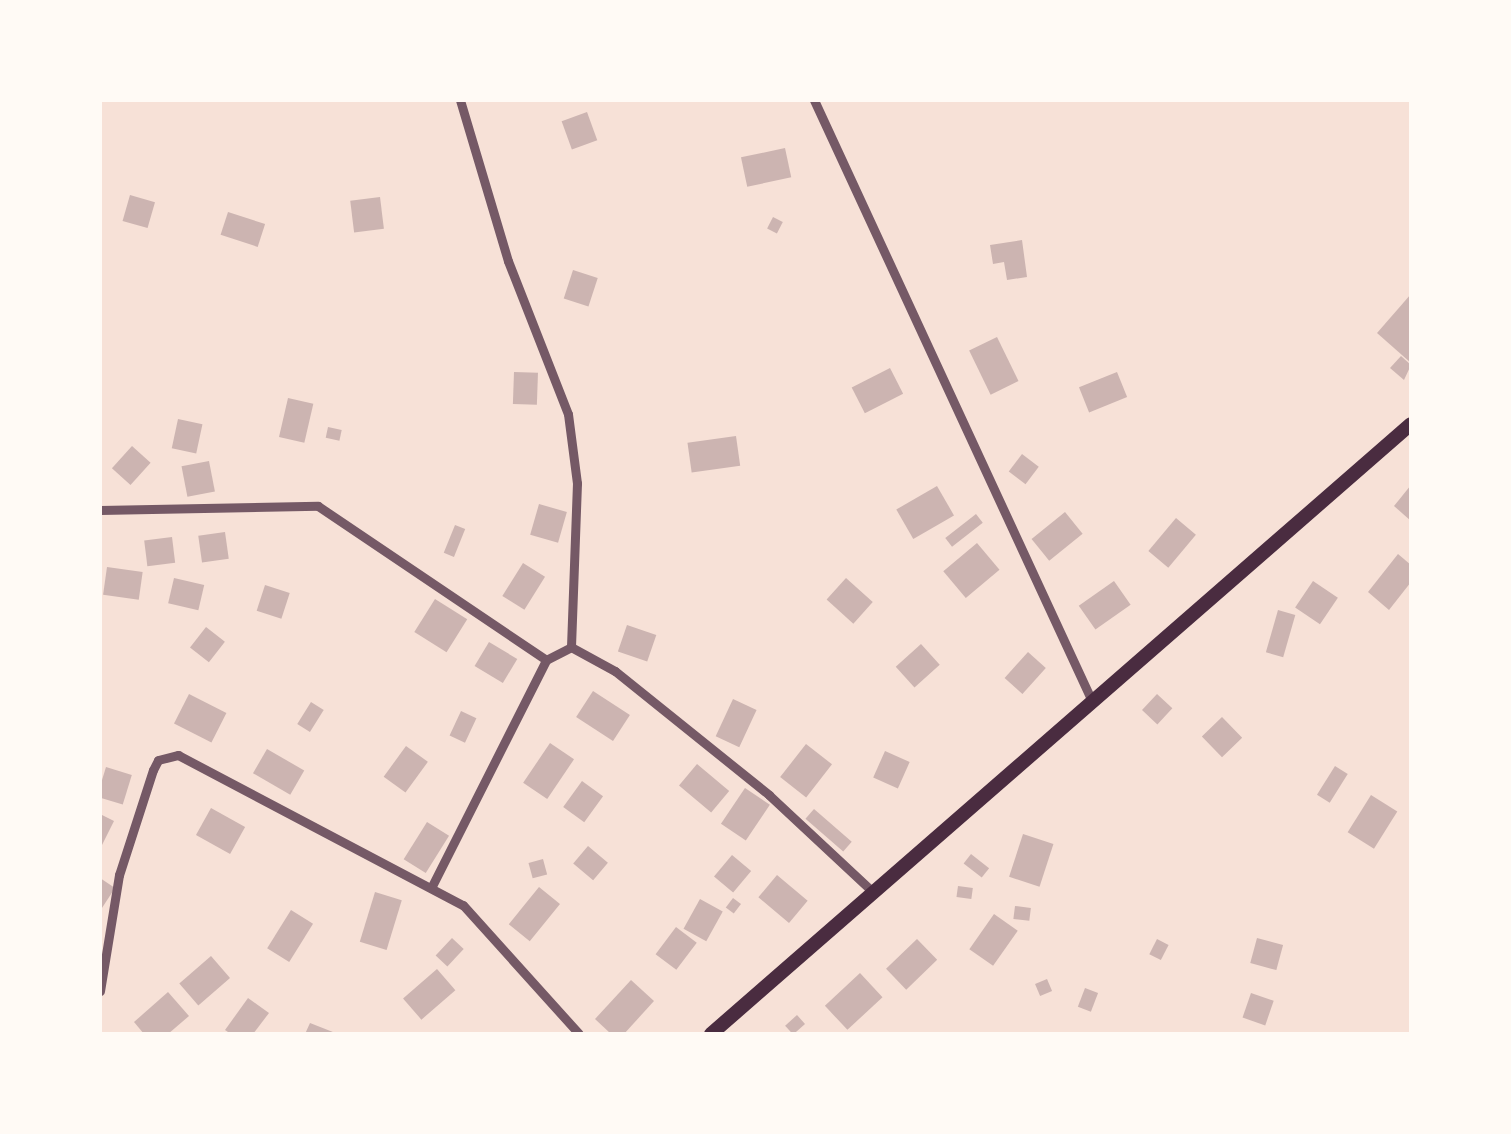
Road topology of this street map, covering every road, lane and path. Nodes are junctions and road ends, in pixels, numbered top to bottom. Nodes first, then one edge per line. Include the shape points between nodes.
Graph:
1 (460, 100) edge
2 (814, 100) edge
3 (1411, 424) edge
4 (100, 510) edge
5 (571, 647) junction
6 (546, 660) junction
7 (1092, 701) junction
8 (431, 888) junction
9 (874, 893) junction
10 (100, 990) edge
11 (579, 1034) edge
12 (711, 1034) edge

1 - 5 street via 508,261 568,414 577,482
2 - 7 street
3 - 7 main road
4 - 6 street via 318,506
5 - 6 street
5 - 9 street via 615,671 769,794
6 - 8 street
7 - 9 main road
8 - 10 street via 168,755 152,770 119,875
8 - 11 street via 494,934
9 - 12 main road

